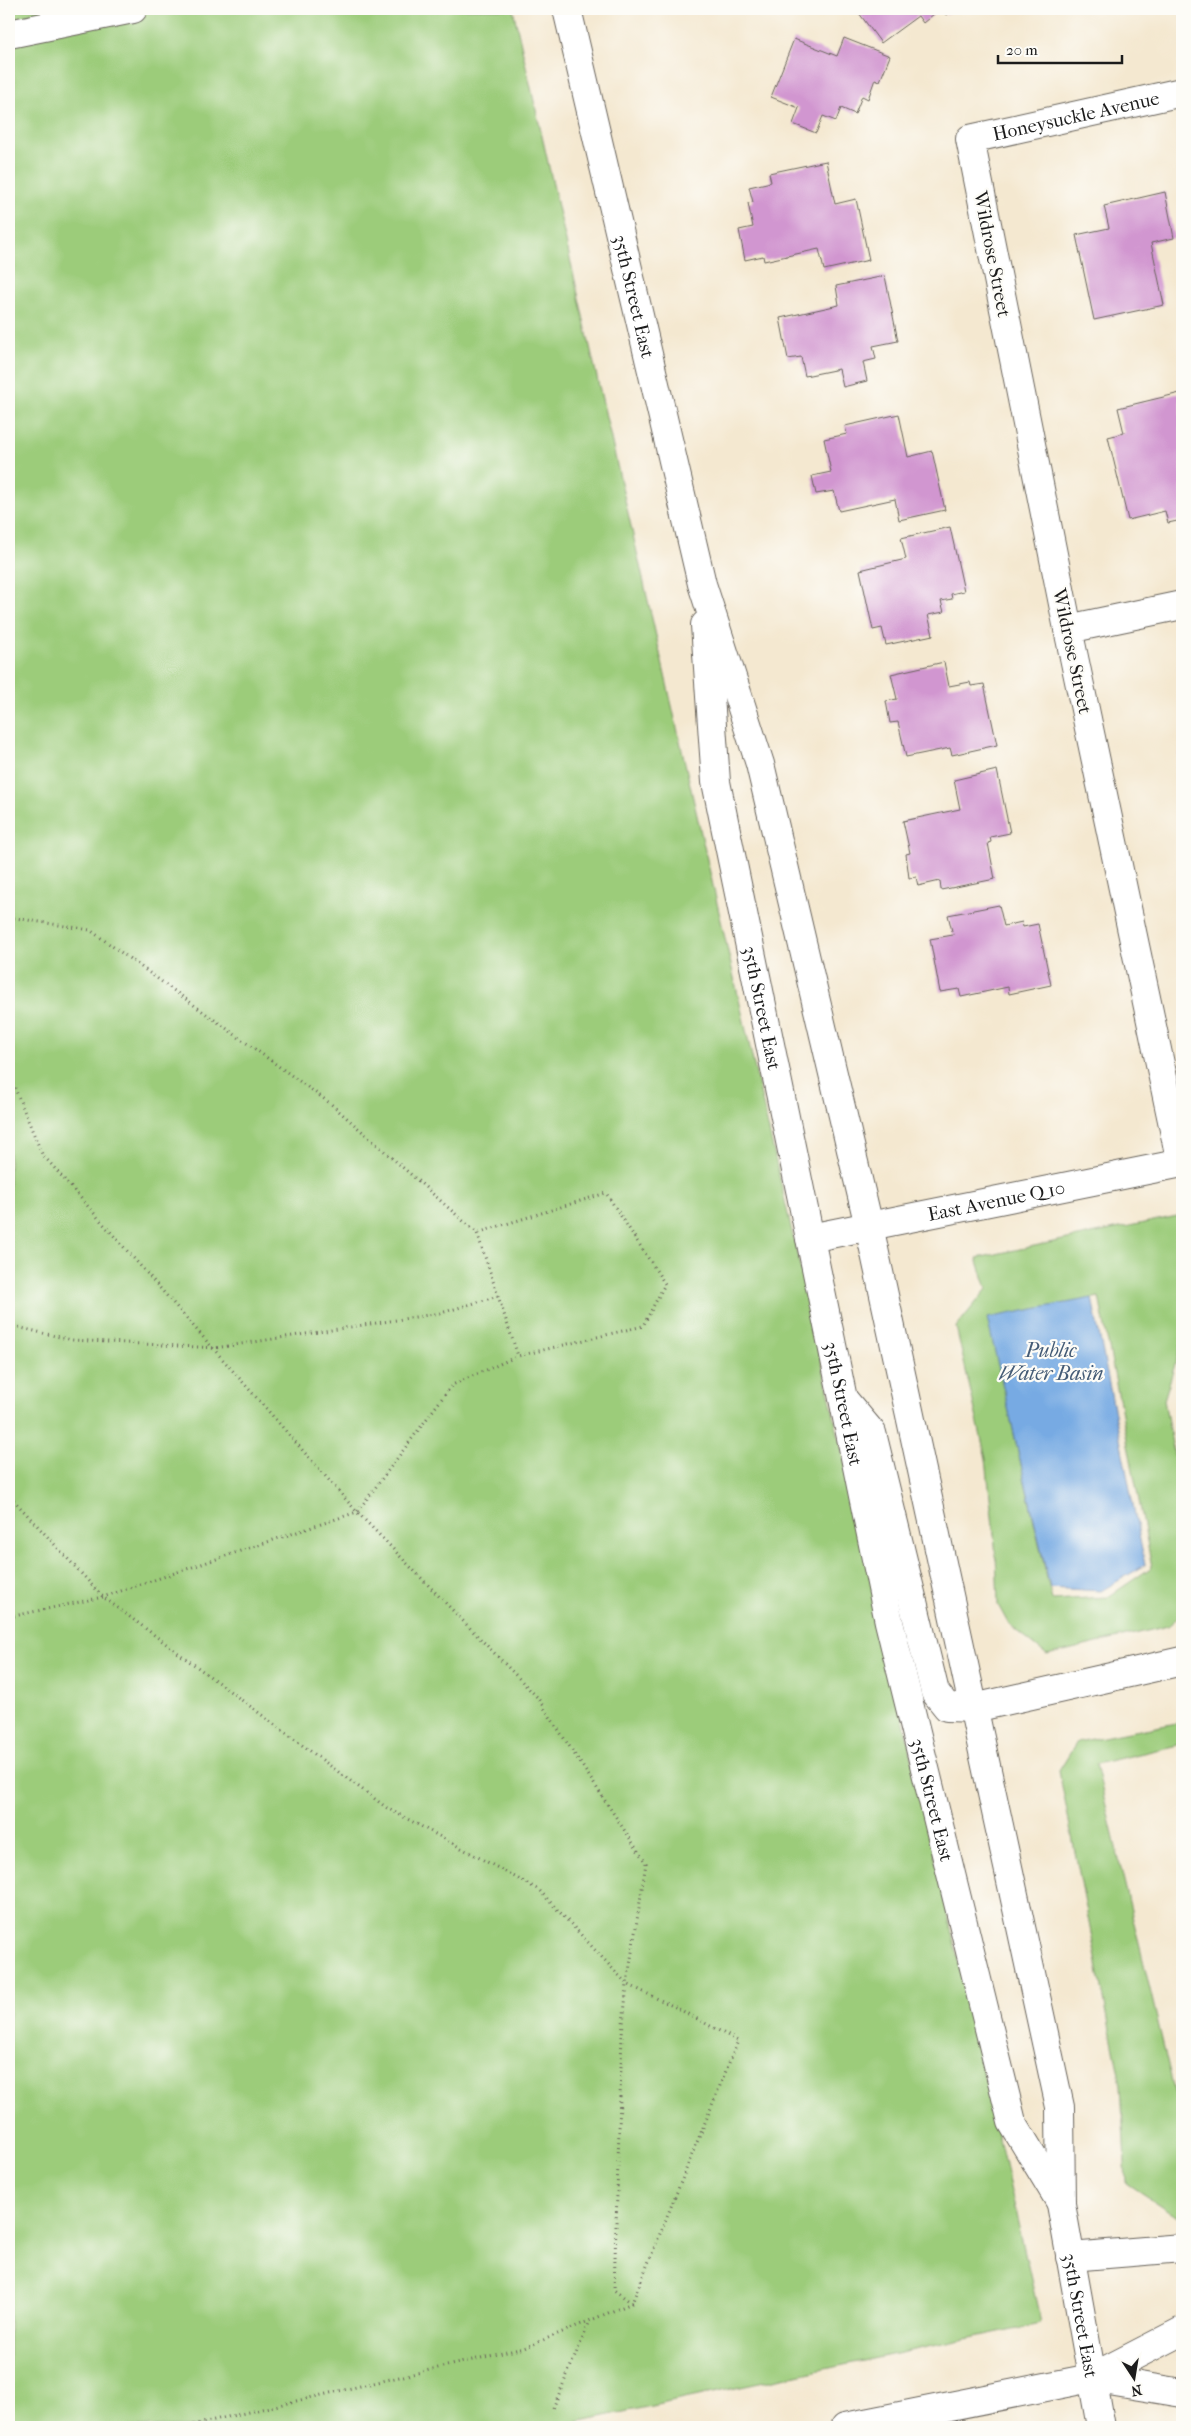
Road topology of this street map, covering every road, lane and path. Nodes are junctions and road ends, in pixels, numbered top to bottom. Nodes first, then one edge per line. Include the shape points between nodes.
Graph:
1 (133, 9) edge
2 (567, 9) edge
3 (9, 34) edge
4 (1182, 92) edge
5 (970, 139) joint
6 (702, 584) junction
7 (1182, 605) edge
8 (1068, 628) junction
9 (9, 917) edge
10 (9, 1074) edge
11 (1182, 1163) edge
12 (869, 1226) junction
13 (477, 1233) junction
14 (810, 1238) junction
15 (498, 1296) junction
16 (9, 1325) edge
17 (215, 1348) junction
18 (518, 1356) junction
19 (843, 1398) junction
20 (9, 1495) edge
21 (357, 1512) junction
22 (103, 1597) junction
23 (9, 1617) edge
24 (1182, 1661) edge
25 (974, 1708) junction
26 (627, 1984) junction
27 (1062, 2204) junction
28 (1182, 2248) edge
29 (1070, 2257) junction
30 (632, 2303) junction
31 (590, 2321) junction
32 (1182, 2331) edge
33 (1092, 2378) junction
34 (1182, 2393) edge
35 (553, 2408) dead end
36 (184, 2427) edge
37 (845, 2427) edge
38 (1101, 2427) edge

1 - 3 main road
2 - 6 main road, 35th Street East
4 - 5 main road, Honeysuckle Avenue
5 - 8 main road, Wildrose Street
6 - 12 main road, 35th Street East via 760,764
6 - 14 main road, 35th Street East via 716,782
7 - 8 main road
8 - 11 main road, Wildrose Street
9 - 13 path via 90,930 331,1104
10 - 17 path via 42,1154
11 - 12 main road, East Avenue Q 10
12 - 14 main road, East Avenue Q 10
12 - 25 main road, 35th Street East
13 - 15 path
13 - 18 path via 606,1193 665,1284 643,1326
14 - 19 main road, 35th Street East
15 - 17 path via 441,1313
15 - 18 path
16 - 17 path via 72,1340
17 - 21 path
18 - 21 path via 452,1385
19 - 25 main road via 872,1433 935,1692 947,1707
19 - 27 main road, 35th Street East via 889,1622 1012,2122
20 - 22 path
21 - 22 path
21 - 26 path via 537,1697 646,1863
22 - 23 path
22 - 26 path via 386,1808 539,1890
24 - 25 main road
25 - 27 main road, 35th Street East via 1060,2107
26 - 30 path via 622,2034 614,2290
26 - 30 path via 738,2041
27 - 29 main road, 35th Street East
28 - 29 main road
29 - 33 main road, 35th Street East
30 - 31 path
31 - 35 path
31 - 36 path via 524,2348
32 - 33 main road
33 - 34 main road
33 - 37 main road
33 - 38 main road, 35th Street East

